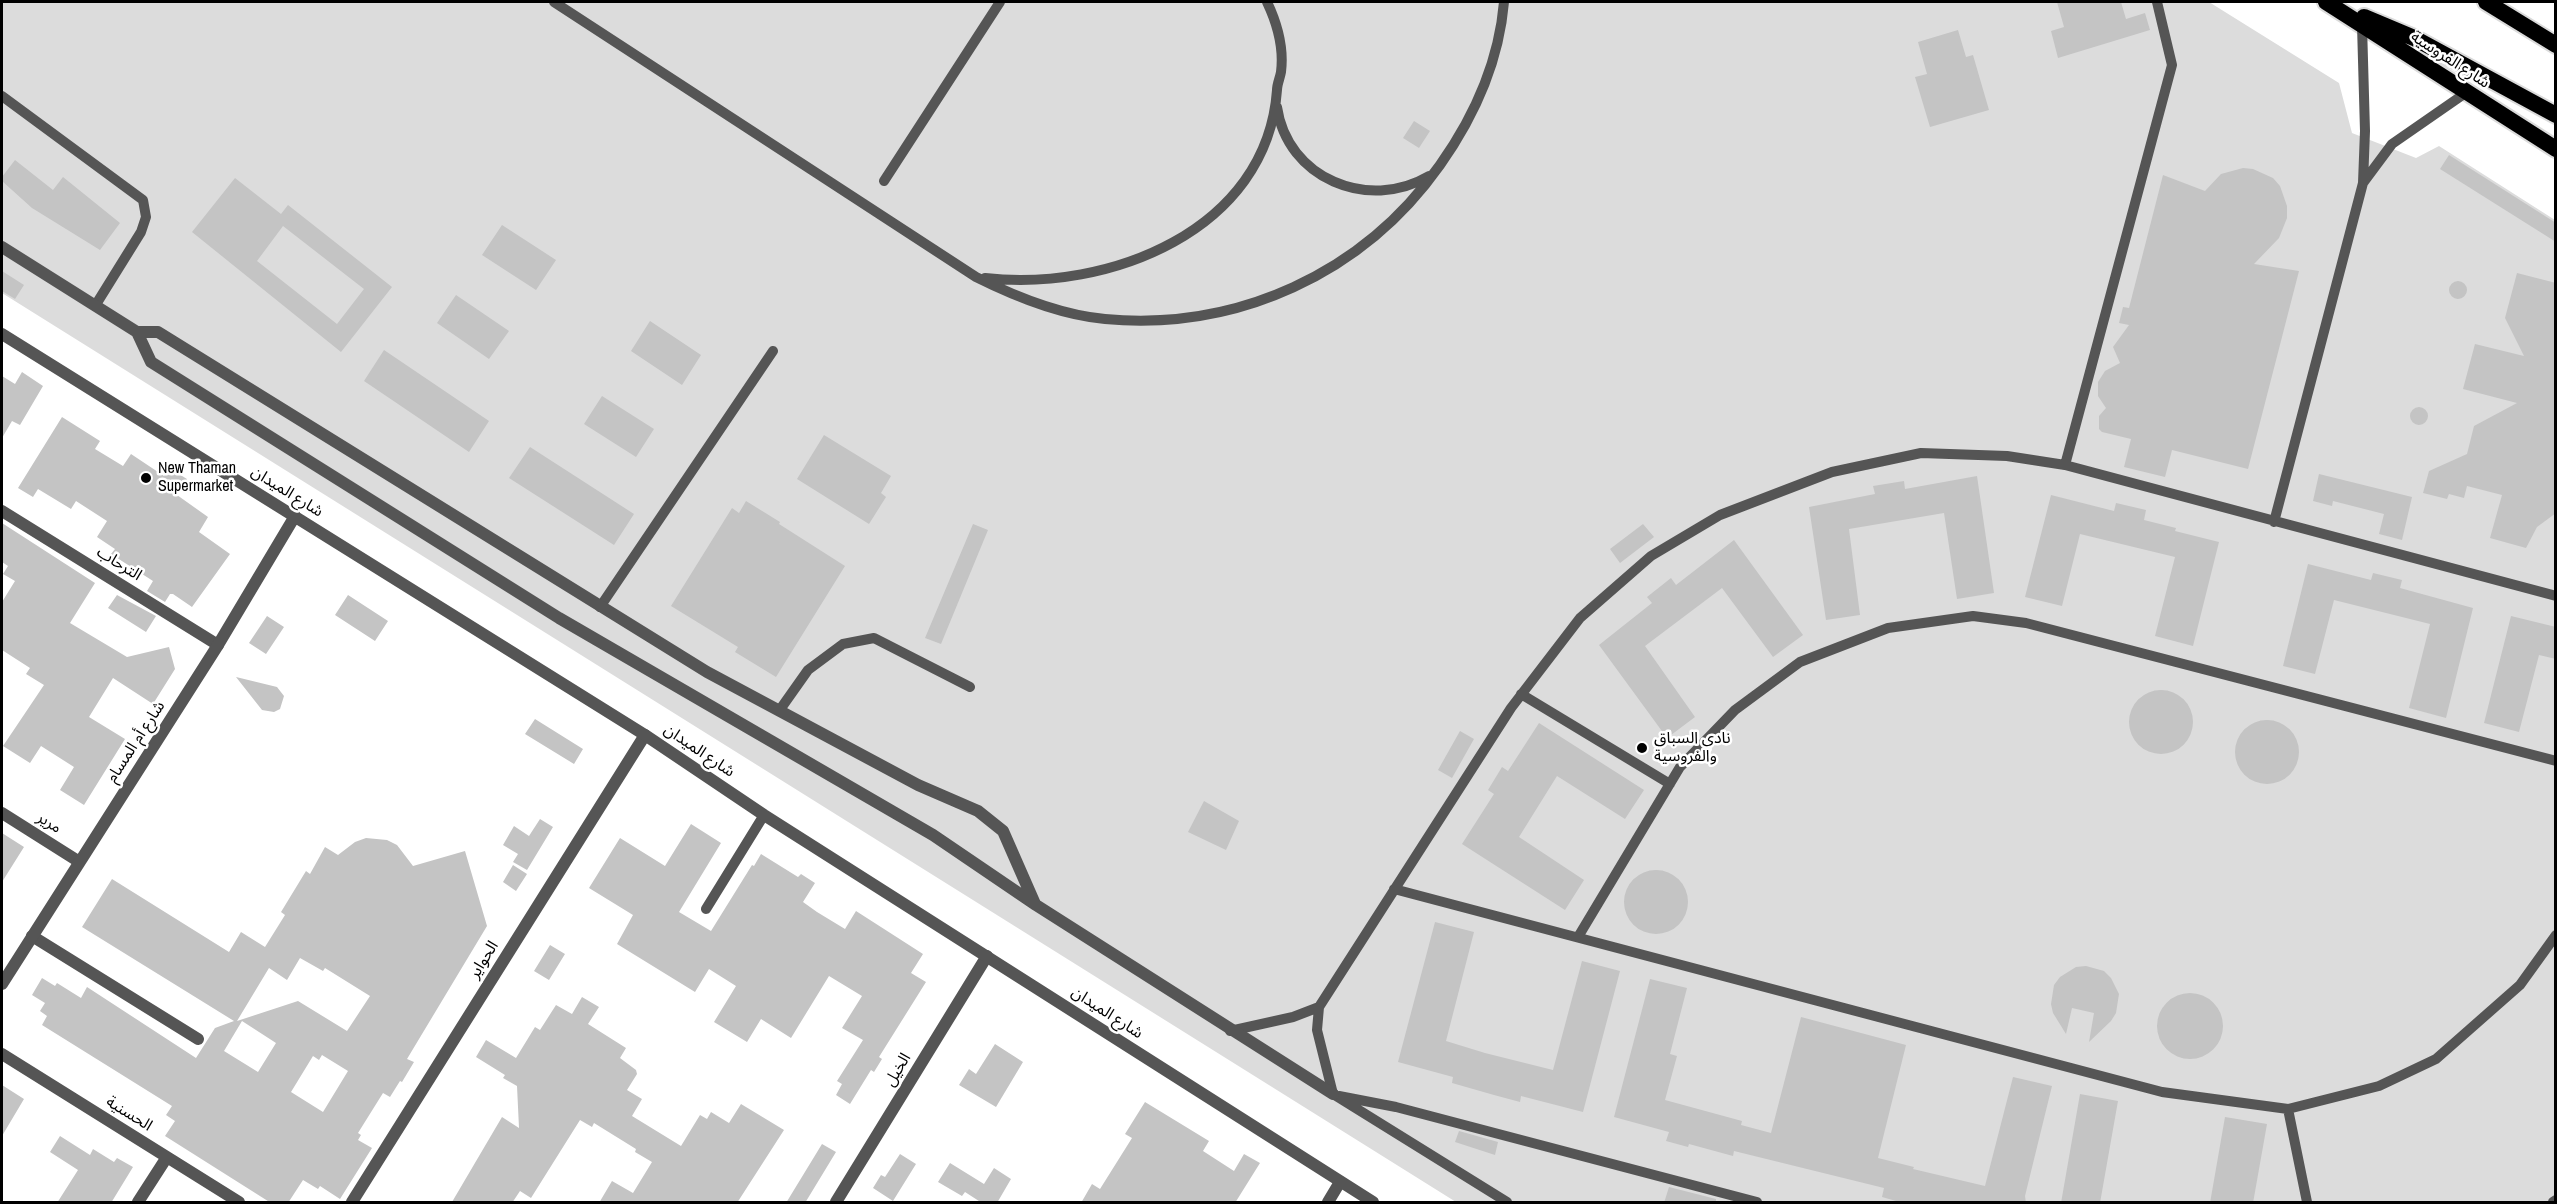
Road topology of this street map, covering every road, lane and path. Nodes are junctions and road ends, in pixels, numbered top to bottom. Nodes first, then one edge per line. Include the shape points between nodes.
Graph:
1 (554, 2) edge
2 (1000, 2) edge
3 (1267, 2) edge
4 (1504, 2) edge
5 (2157, 2) edge
6 (2326, 2) edge
7 (2486, 2) edge
8 (2362, 25) junction
9 (2556, 45) edge
10 (2468, 92) junction
11 (2, 96) edge
12 (1276, 103) junction
13 (2556, 115) edge
14 (2556, 149) edge
15 (1434, 173) junction
16 (884, 181) dead end
17 (2363, 183) junction
18 (2, 247) edge
19 (976, 276) junction
20 (95, 306) junction
21 (137, 332) junction
22 (2, 334) edge
23 (773, 351) dead end
24 (2065, 465) junction
25 (2, 511) edge
26 (295, 516) junction
27 (2274, 522) junction
28 (2556, 596) edge
29 (600, 607) junction
30 (218, 645) junction
31 (970, 687) dead end
32 (1521, 694) junction
33 (778, 711) junction
34 (645, 735) junction
35 (2556, 760) edge
36 (1670, 784) junction
37 (2, 813) edge
38 (764, 814) junction
39 (78, 861) junction
40 (1394, 889) junction
41 (1036, 905) junction
42 (706, 909) dead end
43 (2556, 935) edge
44 (32, 936) junction
45 (1578, 938) junction
46 (987, 956) junction
47 (2, 984) edge
48 (1319, 1007) junction
49 (1230, 1031) junction
50 (198, 1038) dead end
51 (2, 1054) edge
52 (1332, 1094) junction
53 (2288, 1109) junction
54 (167, 1157) junction
55 (1340, 1182) junction
56 (138, 1203) edge
57 (239, 1203) edge
58 (352, 1203) edge
59 (836, 1203) edge
60 (1328, 1203) edge
61 (1373, 1203) edge
62 (1507, 1203) edge
63 (1758, 1203) edge
64 (2307, 1203) edge

1 - 19 lane
2 - 16 lane
3 - 12 lane via 1281,52
4 - 15 lane via 1480,94
5 - 24 lane via 2172,65
6 - 8 highway, شارع الفروسية
6 - 13 highway via 2414,38
7 - 9 highway
8 - 10 highway, شارع الفروسية
8 - 17 lane
10 - 14 highway, شارع الفروسية
10 - 17 lane via 2392,144
11 - 20 lane via 143,200 146,217 141,232
12 - 15 lane via 1290,147 1310,168 1334,182 1362,190 1392,190
12 - 19 lane via 1265,142 1246,179 1218,211 1184,236 1124,264 1078,276 1027,280
15 - 19 lane via 1393,221 1343,261 1288,291 1229,311 1168,320 1104,319 1034,302
17 - 27 lane
18 - 20 street
20 - 21 street
21 - 29 street via 158,332
21 - 41 street via 151,362 560,618 906,818
22 - 26 street, شارع الميدان
23 - 29 lane
24 - 27 lane
24 - 32 lane via 2007,456 1921,453 1832,472 1720,515 1651,556 1580,618
25 - 30 street, الترحاب
26 - 30 street, شارع أم المسام
26 - 34 street, شارع الميدان
27 - 28 lane
29 - 33 street
30 - 39 street, شارع أم المسام
31 - 33 lane via 874,638 843,644 808,670
32 - 36 lane
32 - 40 lane
33 - 41 street via 918,785 978,811 1003,831
34 - 38 street, شارع الميدان
34 - 58 street, الحواير
35 - 36 lane via 2038,626 1973,616 1888,628 1800,662 1735,710 1680,767
36 - 45 lane
37 - 39 street, مرير
38 - 42 lane
38 - 46 street, شارع الميدان
39 - 44 street, شارع أم المسام
40 - 45 lane
40 - 48 lane
41 - 49 street
43 - 53 lane via 2520,985 2436,1059 2379,1086
44 - 47 street, شارع أم المسام
44 - 50 street
45 - 53 lane via 2162,1092
46 - 55 street, شارع الميدان
46 - 59 street, الخيل
48 - 49 lane
48 - 52 lane via 1317,1030
49 - 52 street
51 - 54 street, الحسنية
52 - 62 lane
52 - 63 lane via 1396,1107
53 - 64 lane
54 - 56 street
54 - 57 street, الحسنية
55 - 60 street
55 - 61 street, شارع الميدان

